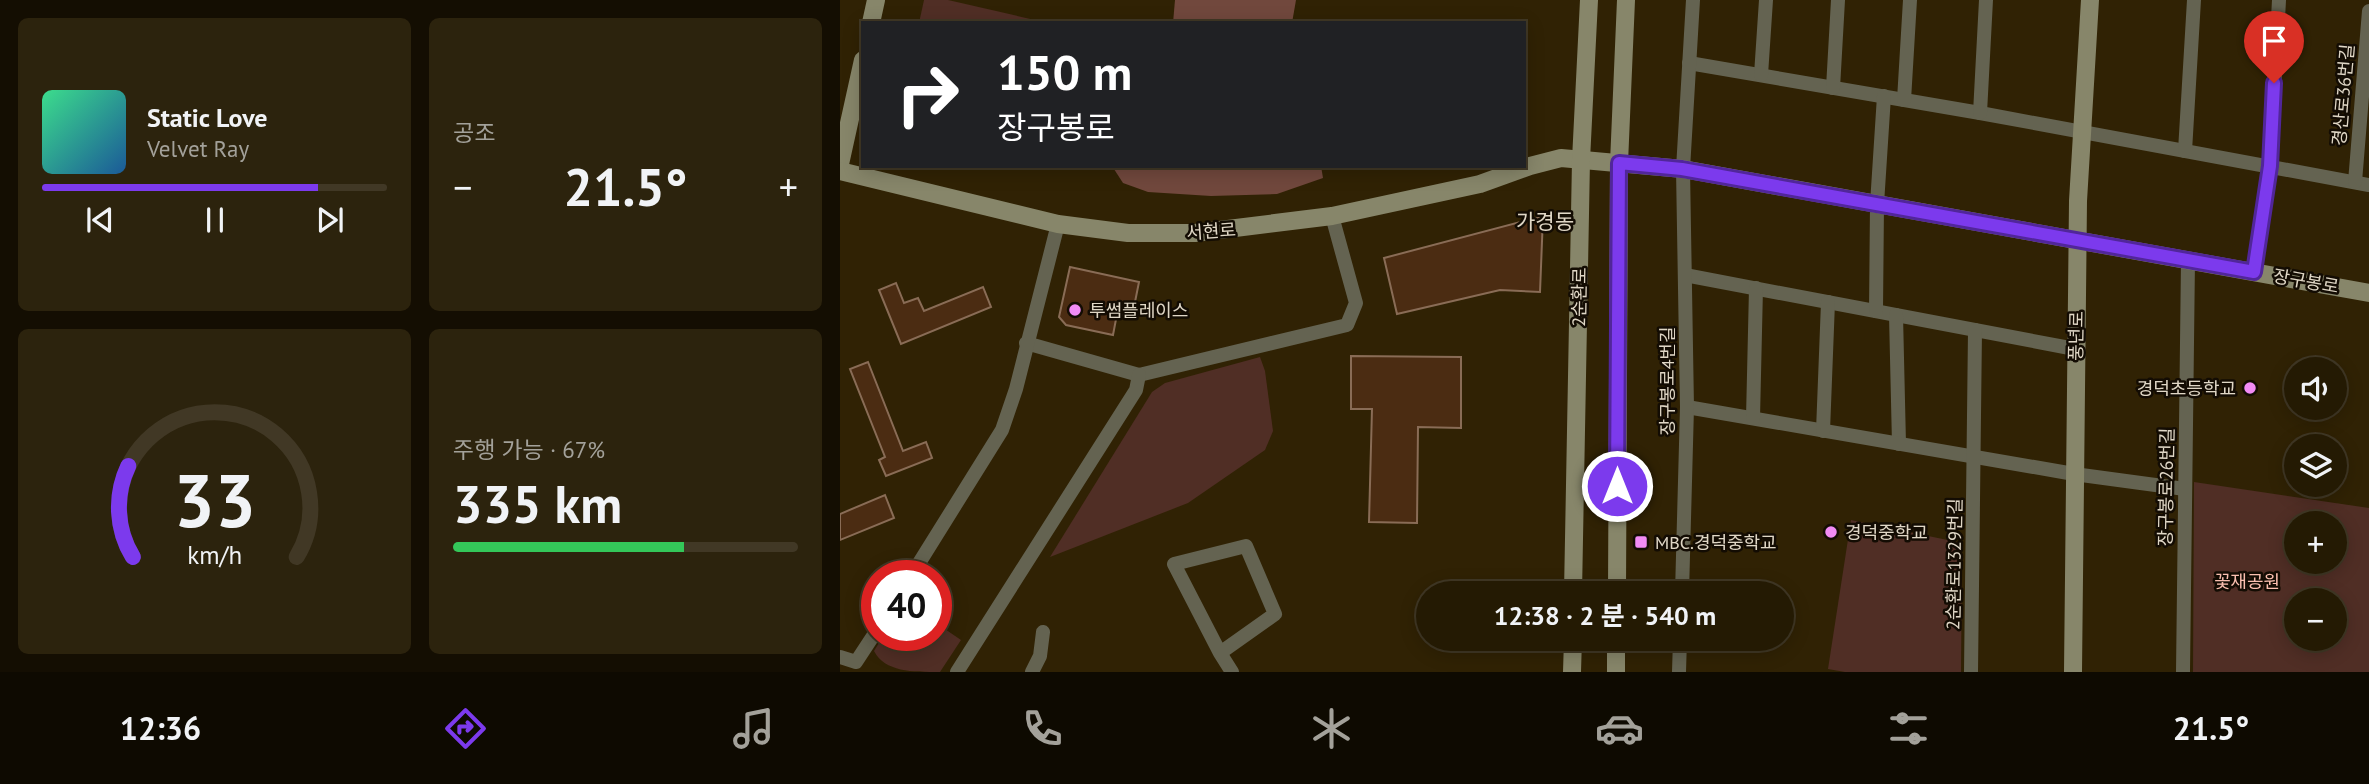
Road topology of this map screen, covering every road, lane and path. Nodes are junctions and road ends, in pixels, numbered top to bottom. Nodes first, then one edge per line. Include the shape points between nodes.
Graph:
1 (876, 0) edge
2 (1589, 0) edge
3 (1626, 0) edge
4 (1693, 0) edge
5 (1838, 0) edge
6 (1910, 0) edge
7 (1986, 0) edge
8 (2090, 0) edge
9 (2193, 0) edge
10 (2279, 0) edge
11 (1766, 1) edge
12 (2369, 11) edge
13 (871, 21) edge
14 (1689, 63) junction
15 (861, 69) edge
16 (1761, 75) junction
17 (1833, 88) junction
18 (1884, 96) junction
19 (1904, 100) junction
20 (1980, 113) junction
21 (2082, 132) junction
22 (2185, 151) junction
23 (1581, 160) junction
24 (1619, 163) junction
25 (840, 164) edge
26 (2270, 166) junction
27 (1526, 167) edge
28 (1524, 168) edge
29 (1682, 169) junction
30 (840, 171) edge
31 (2362, 183) edge
32 (1877, 204) junction
33 (1332, 216) junction
34 (1058, 224) junction
35 (2078, 240) junction
36 (2189, 260) junction
37 (2254, 272) junction
38 (1685, 275) junction
39 (1756, 288) junction
40 (2369, 293) edge
41 (1828, 302) junction
42 (1876, 311) junction
43 (1896, 315) junction
44 (1976, 330) junction
45 (1027, 343) junction
46 (2075, 349) junction
47 (1139, 375) junction
48 (1687, 407) junction
49 (1753, 418) junction
50 (1824, 431) junction
51 (1899, 444) junction
52 (1975, 457) junction
53 (2074, 474) junction
54 (2185, 489) junction
55 (921, 560) edge
56 (1573, 581) edge
57 (1617, 581) edge
58 (1682, 581) edge
59 (1043, 632) dead end
60 (863, 651) edge
61 (1573, 651) edge
62 (1616, 651) edge
63 (1680, 651) edge
64 (1220, 653) junction
65 (840, 657) edge
66 (856, 662) junction
67 (870, 672) edge
68 (957, 672) edge
69 (1032, 672) edge
70 (1232, 672) edge
71 (1572, 672) edge
72 (1616, 672) edge
73 (1679, 672) edge
74 (1971, 672) edge
75 (2073, 672) edge
76 (2183, 672) edge

1 - 13 street
2 - 23 street, 2순환로
3 - 24 street
4 - 14 street, 장구봉로4번길
5 - 17 street
6 - 19 street
7 - 20 street
8 - 21 street, 풍년로
9 - 22 street
10 - 26 street
11 - 16 street
12 - 31 street, 경산로36번길
14 - 16 street
14 - 29 street, 장구봉로4번길
15 - 25 street
16 - 17 street
17 - 18 street
18 - 19 street
18 - 32 street
19 - 20 street
20 - 21 street
21 - 22 street
21 - 35 street, 풍년로
22 - 26 street
23 - 24 street, 장구봉로
23 - 27 street, 서현로 via 1561,158
23 - 56 street, 2순환로
24 - 29 street, 장구봉로
24 - 57 street
26 - 31 street
26 - 37 street
28 - 33 street, 서현로 via 1480,184
29 - 32 street, 장구봉로
29 - 38 street, 장구봉로4번길
30 - 34 street, 서현로
32 - 35 street, 장구봉로
32 - 42 street
33 - 34 street, 서현로 via 1195,233 1128,233
33 - 47 street via 1356,303 1347,325
34 - 45 street
35 - 36 street, 장구봉로
35 - 46 street, 풍년로
36 - 37 street, 장구봉로
36 - 54 street, 장구봉로26번길
37 - 40 street, 장구봉로
38 - 39 street
38 - 48 street, 장구봉로4번길
39 - 41 street
39 - 49 street
41 - 42 street
41 - 50 street
42 - 43 street
43 - 44 street
43 - 51 street
44 - 46 street
44 - 52 street, 2순환로1329번길
45 - 47 street
45 - 55 street via 1002,430
46 - 53 street, 풍년로
47 - 68 street via 1136,390
48 - 49 street
48 - 58 street, 장구봉로4번길
49 - 50 street
50 - 51 street
51 - 52 street
52 - 53 street
52 - 74 street, 2순환로1329번길
53 - 54 street
53 - 75 street, 풍년로
54 - 76 street, 장구봉로26번길
59 - 69 street
60 - 66 street
61 - 71 street
62 - 72 street
63 - 73 street
64 - 64 street via 1174,564 1246,546 1275,614
64 - 70 street
65 - 66 street
66 - 67 street

